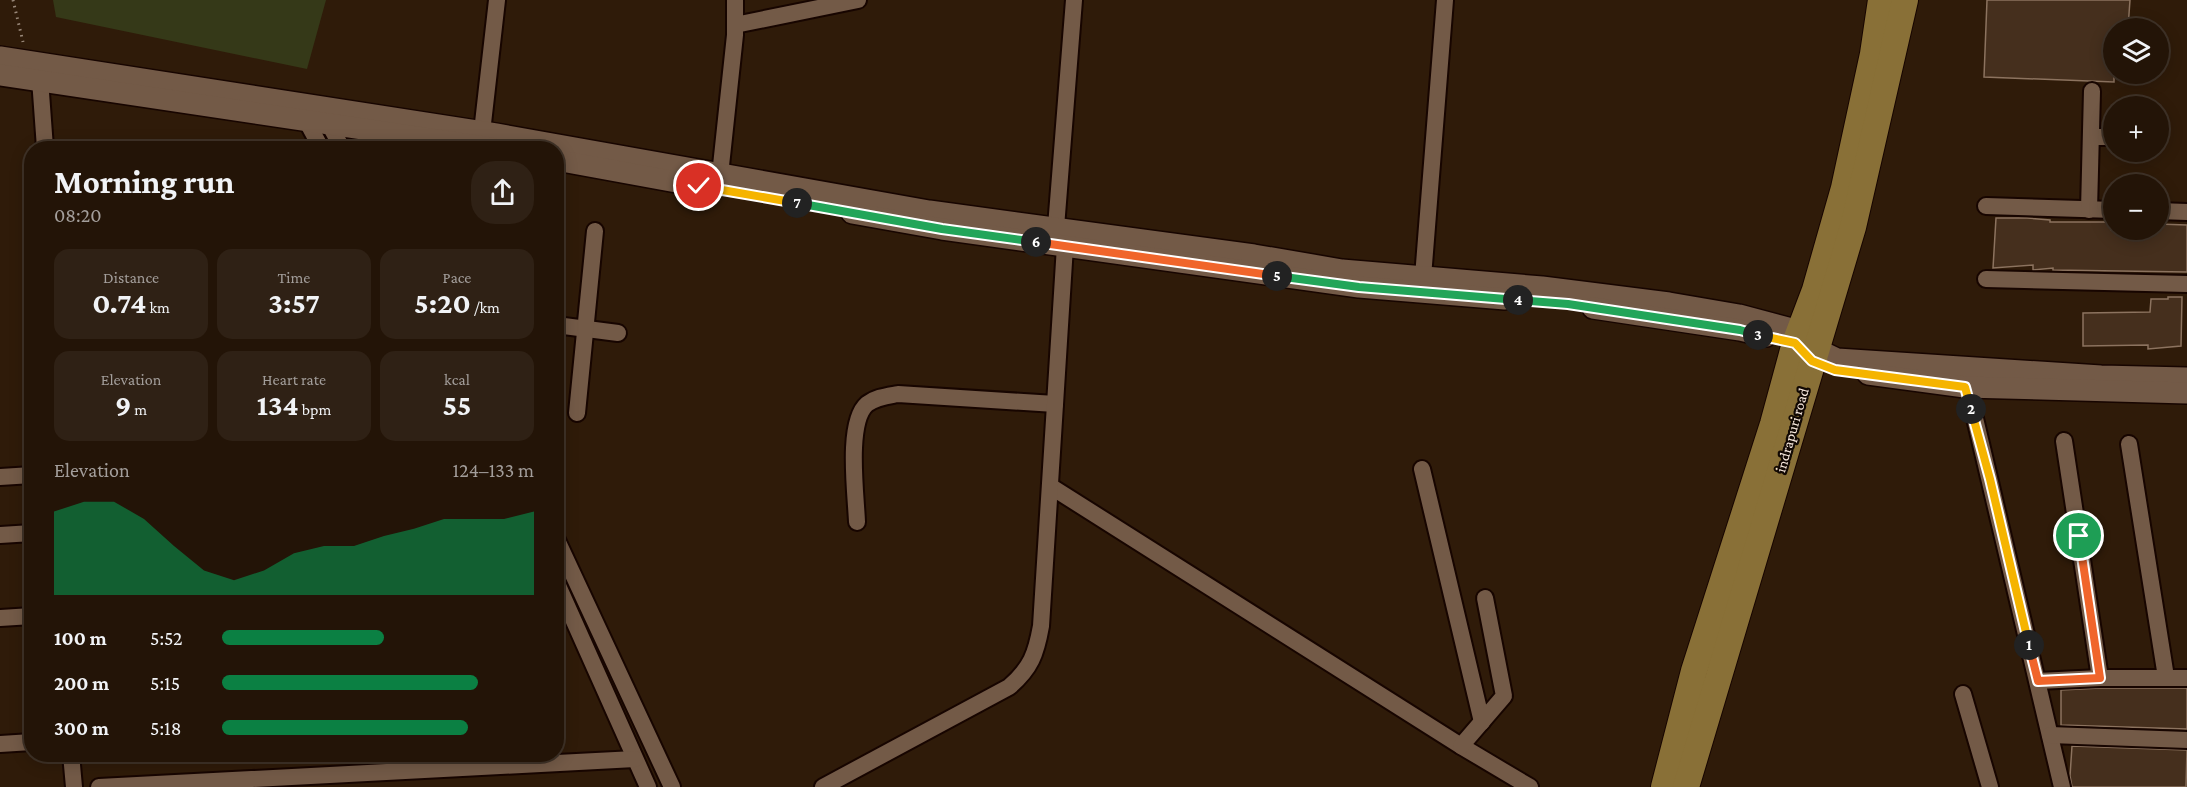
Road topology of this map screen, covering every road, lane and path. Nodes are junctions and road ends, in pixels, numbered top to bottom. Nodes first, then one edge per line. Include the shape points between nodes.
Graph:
1 (13, 0) edge
2 (497, 0) edge
3 (735, 0) edge
4 (858, 0) edge
5 (1074, 0) edge
6 (1445, 0) edge
7 (1881, 0) edge
8 (1905, 0) edge
9 (735, 25) junction
10 (0, 57) edge
11 (28, 61) junction
12 (0, 75) edge
13 (40, 79) junction
14 (2092, 90) dead end
15 (306, 120) junction
16 (329, 124) junction
17 (2092, 137) junction
18 (2103, 137) edge
19 (44, 141) edge
20 (317, 141) edge
21 (338, 141) edge
22 (493, 141) edge
23 (564, 152) edge
24 (564, 161) edge
25 (720, 175) junction
26 (842, 204) junction
27 (1986, 207) dead end
28 (2089, 210) junction
29 (2103, 210) edge
30 (2169, 211) edge
31 (2187, 212) edge
32 (595, 231) dead end
33 (1060, 237) junction
34 (1423, 277) junction
35 (1986, 279) dead end
36 (2187, 284) edge
37 (564, 326) edge
38 (586, 329) junction
39 (618, 333) dead end
40 (1806, 346) junction
41 (1965, 377) junction
42 (2187, 378) edge
43 (2187, 393) edge
44 (1055, 404) junction
45 (577, 413) dead end
46 (2064, 441) dead end
47 (2129, 444) dead end
48 (1422, 469) dead end
49 (24, 476) edge
50 (0, 477) edge
51 (1050, 486) junction
52 (857, 522) dead end
53 (24, 534) edge
54 (0, 535) edge
55 (564, 555) edge
56 (564, 598) edge
57 (1485, 598) dead end
58 (24, 616) edge
59 (0, 618) edge
60 (2166, 677) junction
61 (2100, 678) junction
62 (2187, 678) edge
63 (2038, 681) junction
64 (1963, 694) dead end
65 (1482, 722) junction
66 (2050, 735) junction
67 (2187, 740) edge
68 (24, 742) edge
69 (0, 744) edge
70 (1461, 746) junction
71 (636, 759) junction
72 (72, 762) edge
73 (74, 787) edge
74 (99, 787) edge
75 (648, 787) edge
76 (672, 787) edge
77 (823, 787) edge
78 (1530, 787) edge
79 (1664, 787) edge
80 (1686, 787) edge
81 (1990, 787) edge
82 (2062, 787) edge

1 - 11 path
2 - 22 street
3 - 9 street
4 - 9 street
5 - 33 street
6 - 34 street
7 - 40 main road via 1844,188 1815,290
8 - 40 main road, indrapuri road via 1854,226
9 - 25 street
10 - 11 street
11 - 22 street
12 - 13 street
13 - 15 street
13 - 19 street
14 - 17 street
15 - 16 street
15 - 20 street
16 - 21 street
16 - 22 street
17 - 18 street
17 - 28 street
23 - 25 street
24 - 26 street
25 - 26 street
26 - 33 street via 928,211
27 - 28 street
28 - 29 street
30 - 31 street
32 - 38 street
33 - 34 street via 1254,255 1342,270
33 - 40 street via 1359,287 1568,304 1740,330
33 - 44 street
34 - 40 street via 1542,287 1739,315
35 - 36 street
37 - 38 street
38 - 39 street
38 - 45 street
40 - 41 street via 1837,359
40 - 79 main road, indrapuri road via 1773,424 1694,672
40 - 80 main road, indrapuri road
41 - 42 street
41 - 43 street
41 - 63 street
44 - 51 street
44 - 52 street via 881,396 867,405 857,419
46 - 61 street
47 - 60 street
48 - 65 street
49 - 50 street
51 - 70 street
51 - 77 street via 1041,626 1033,660 1023,675 1009,687
53 - 54 street
55 - 76 street
56 - 71 street
57 - 65 street via 1504,696
58 - 59 street
60 - 61 street
60 - 62 street
61 - 63 street
63 - 66 street
64 - 81 street
65 - 70 street
66 - 67 street
66 - 82 street
68 - 69 street
70 - 78 street
71 - 74 street
71 - 75 street
72 - 73 street

